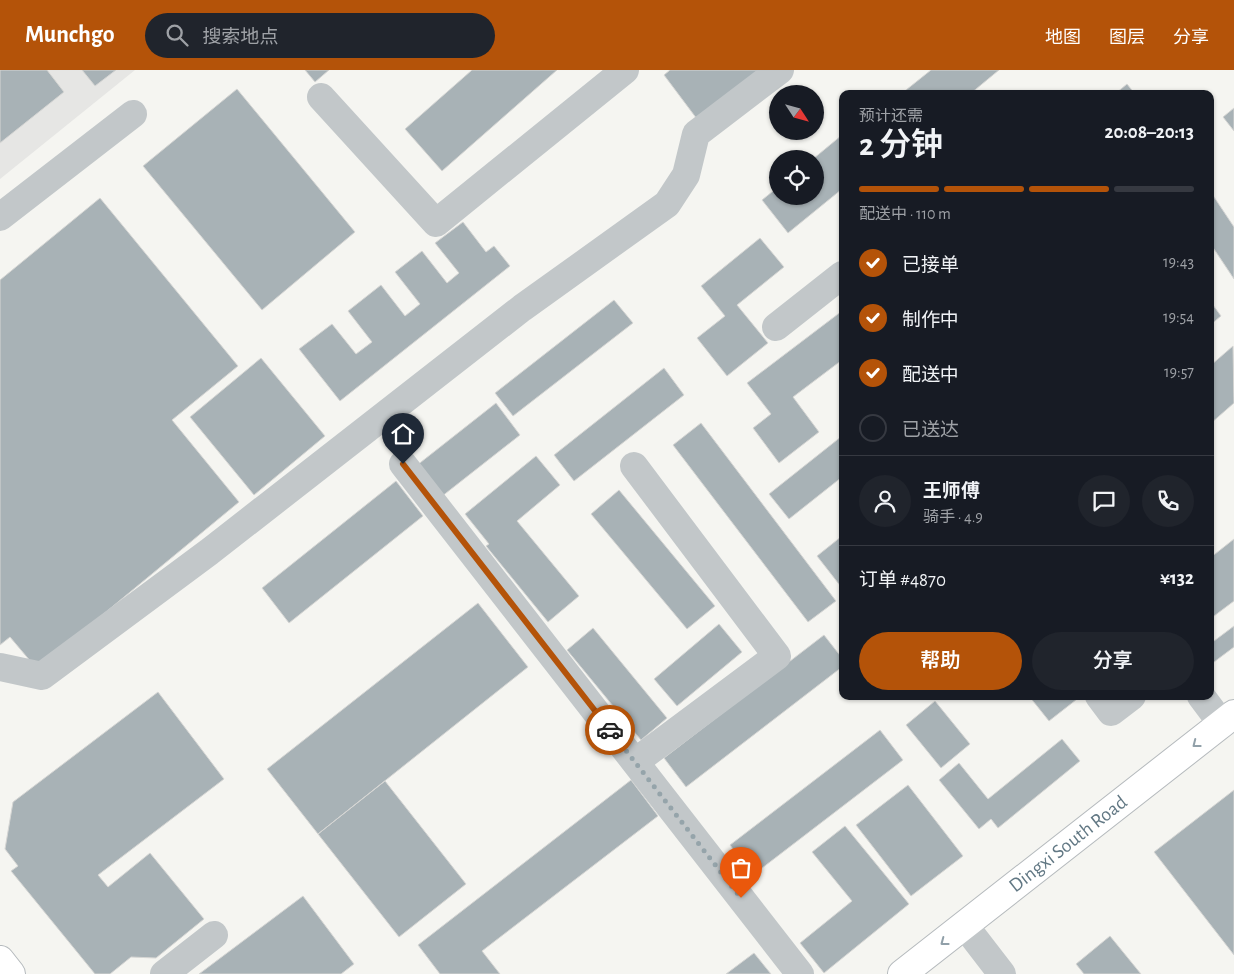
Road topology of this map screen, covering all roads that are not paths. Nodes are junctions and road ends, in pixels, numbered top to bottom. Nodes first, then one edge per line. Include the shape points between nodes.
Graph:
1 (625, 70) edge
2 (780, 70) edge
3 (321, 97) dead end
4 (133, 114) dead end
5 (0, 217) edge
6 (839, 277) edge
7 (776, 327) dead end
8 (403, 464) dead end
9 (634, 466) dead end
10 (0, 667) edge
11 (1102, 700) edge
12 (1127, 700) edge
13 (1206, 700) edge
14 (1228, 719) edge
15 (635, 762) junction
16 (965, 926) junction
17 (214, 935) dead end
18 (0, 960) edge
19 (11, 974) edge
20 (164, 974) edge
21 (800, 974) edge
22 (902, 974) edge
23 (1002, 974) edge

1 - 3 street via 436,223
2 - 10 street via 696,134 686,175 667,204 522,308 209,552 42,676
4 - 5 street
6 - 7 street
8 - 15 street
9 - 15 street via 777,656
11 - 12 street via 1111,712
13 - 14 street
14 -> 16 main road, Dingxi South Road
15 - 21 street
16 -> 22 main road, Dingxi South Road
16 - 23 street
17 - 20 street
18 - 19 main road

